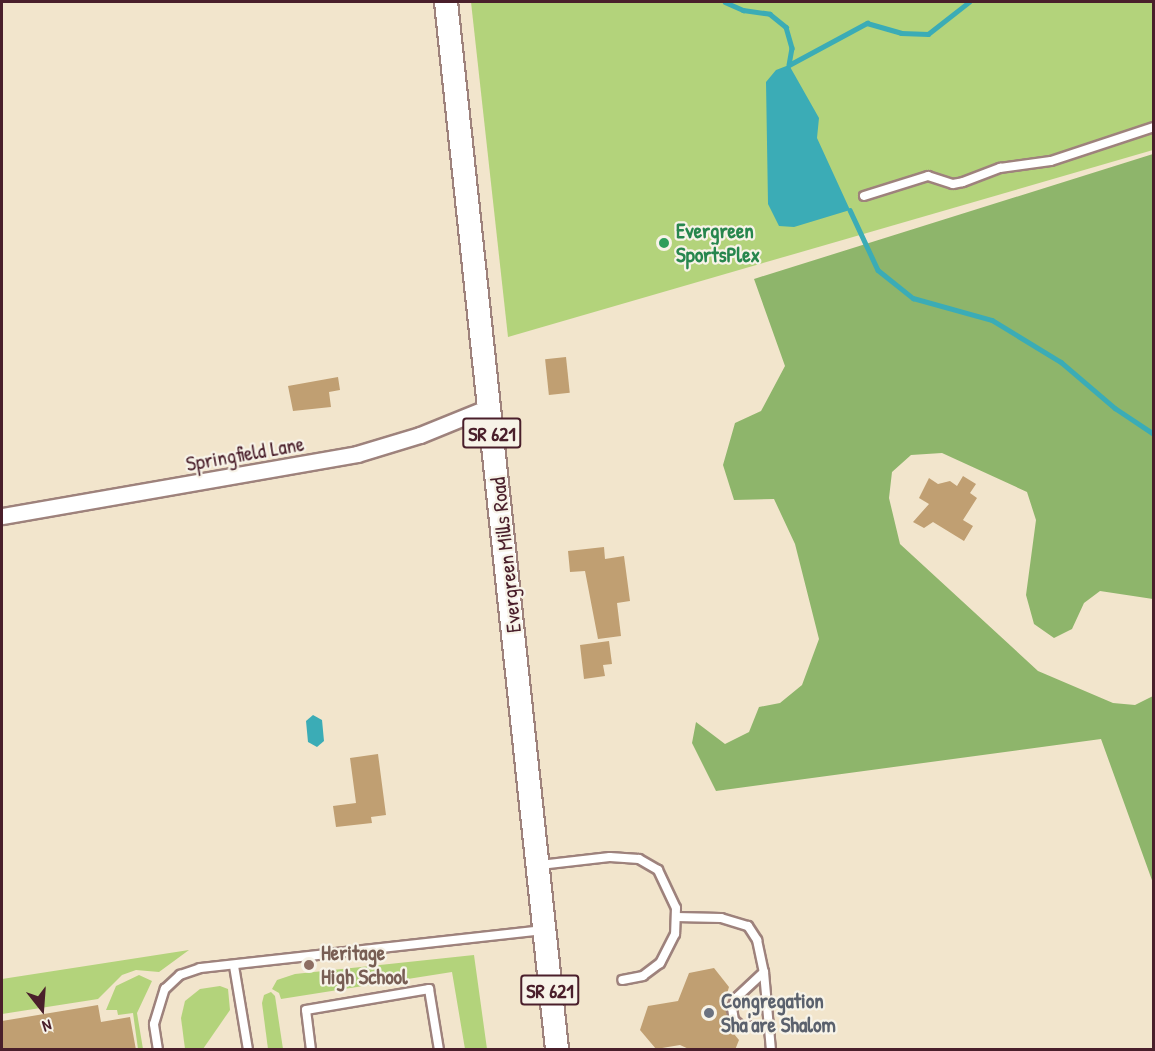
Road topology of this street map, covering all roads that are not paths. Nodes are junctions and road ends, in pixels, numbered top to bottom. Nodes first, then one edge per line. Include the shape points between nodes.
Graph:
1 (446, 2) edge
2 (1154, 127) edge
3 (864, 196) dead end
4 (489, 407) junction
5 (2, 516) edge
6 (538, 865) junction
7 (675, 917) junction
8 (543, 930) junction
9 (234, 966) junction
10 (764, 972) junction
11 (621, 980) dead end
12 (770, 1026) junction
13 (158, 1050) edge
14 (248, 1050) edge
15 (311, 1050) edge
16 (439, 1050) edge
17 (557, 1050) edge
18 (771, 1050) edge

1 - 4 main road, Evergreen Mills Road / SR 621
2 - 3 lane via 1052,160 1000,168 963,182 953,184 928,176
4 - 5 street, Springfield Lane via 420,435 357,454
4 - 6 main road, Evergreen Mills Road / SR 621
6 - 7 lane via 610,857 639,859 657,870 670,890
6 - 8 main road, Evergreen Mills Road / SR 621
7 - 10 lane via 741,921 758,940
7 - 11 lane via 675,934 660,963 644,976
8 - 9 lane
8 - 17 main road, SR 621
9 - 13 lane via 200,968 168,984 156,1005
9 - 14 lane
10 - 12 lane
10 - 12 lane via 736,998 732,1008 734,1020 741,1026
12 - 18 lane
15 - 16 lane via 306,1010 429,989

